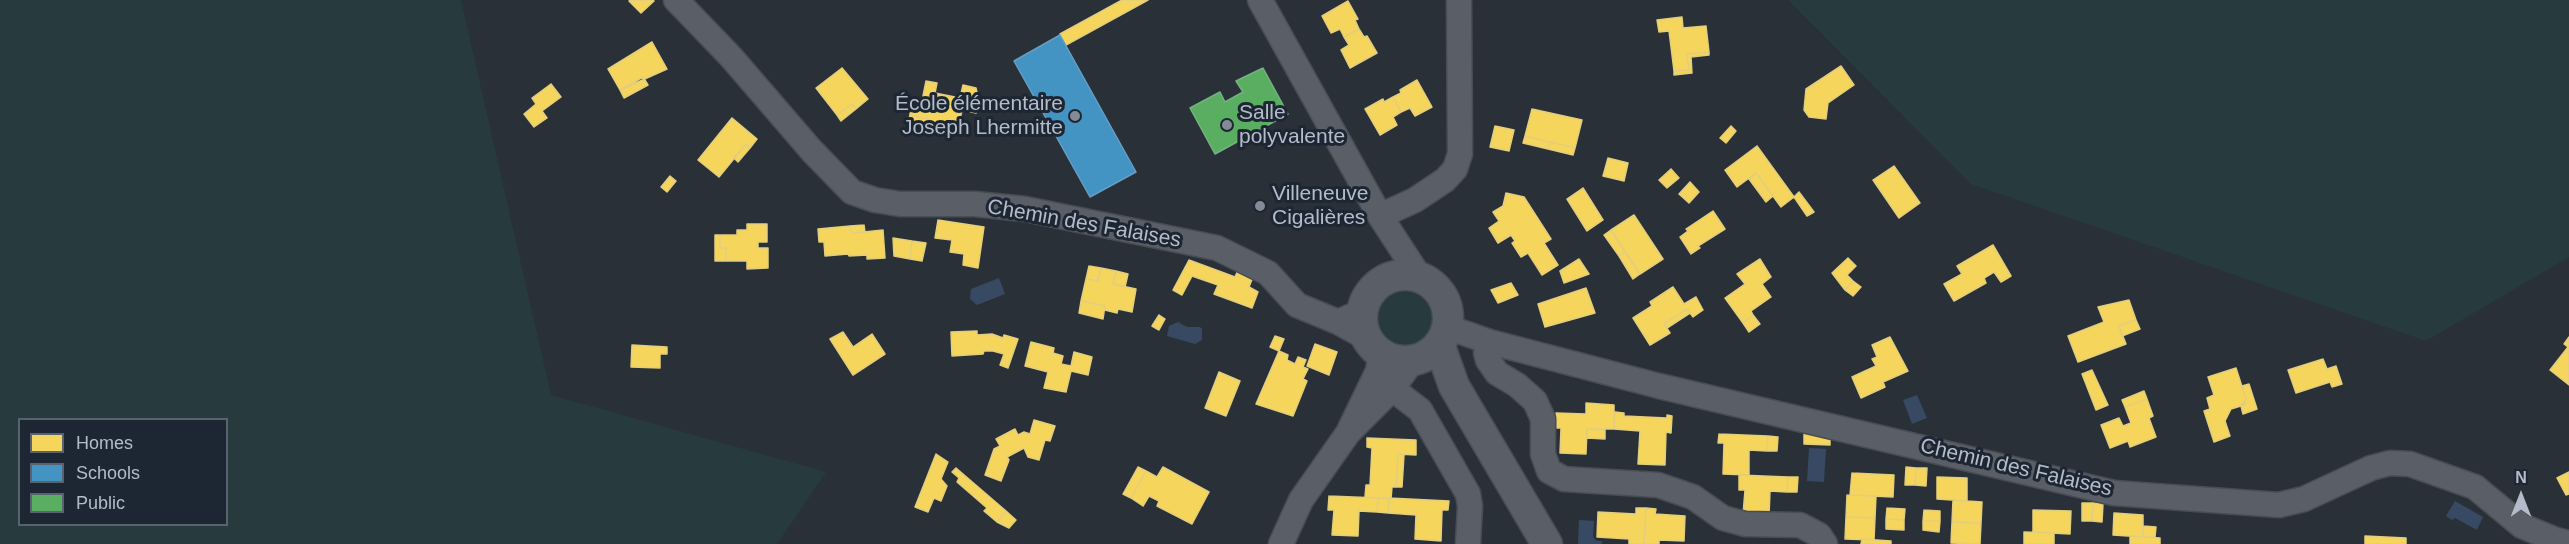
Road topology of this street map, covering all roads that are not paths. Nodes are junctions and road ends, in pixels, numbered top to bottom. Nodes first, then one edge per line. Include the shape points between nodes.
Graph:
1 (676, 0) edge
2 (1260, 0) edge
3 (1459, 0) edge
4 (1380, 216) junction
5 (1410, 277) junction
6 (1490, 342) junction
7 (1370, 347) junction
8 (1431, 347) junction
9 (2569, 543) edge
10 (1281, 544) edge
11 (1468, 544) edge
12 (1547, 544) edge
13 (1825, 544) edge

1 - 7 street, Chemin des Falaises via 852,192 900,204 1025,209 1217,248 1268,273 1297,305
2 - 4 street
3 - 4 street via 1460,154 1455,169 1415,200
4 - 5 street
5 - 7 street via 1379,284 1371,292
5 - 8 street via 1440,293 1448,315
6 - 8 street, Chemin des Falaises
6 - 9 street, Chemin des Falaises via 1659,386 2114,492 2279,505 2304,499 2371,468 2390,463 2410,464 2475,487 2522,526
6 - 13 street via 1486,353 1497,373 1535,401 1544,419 1543,454 1549,471 1564,479 1658,485 1693,497 1723,518 1745,525 1800,525 1819,535
7 - 8 street via 1396,360
7 - 10 street via 1348,433 1302,500
7 - 11 street, Chemin des Falaises via 1420,410 1468,494
8 - 12 street

